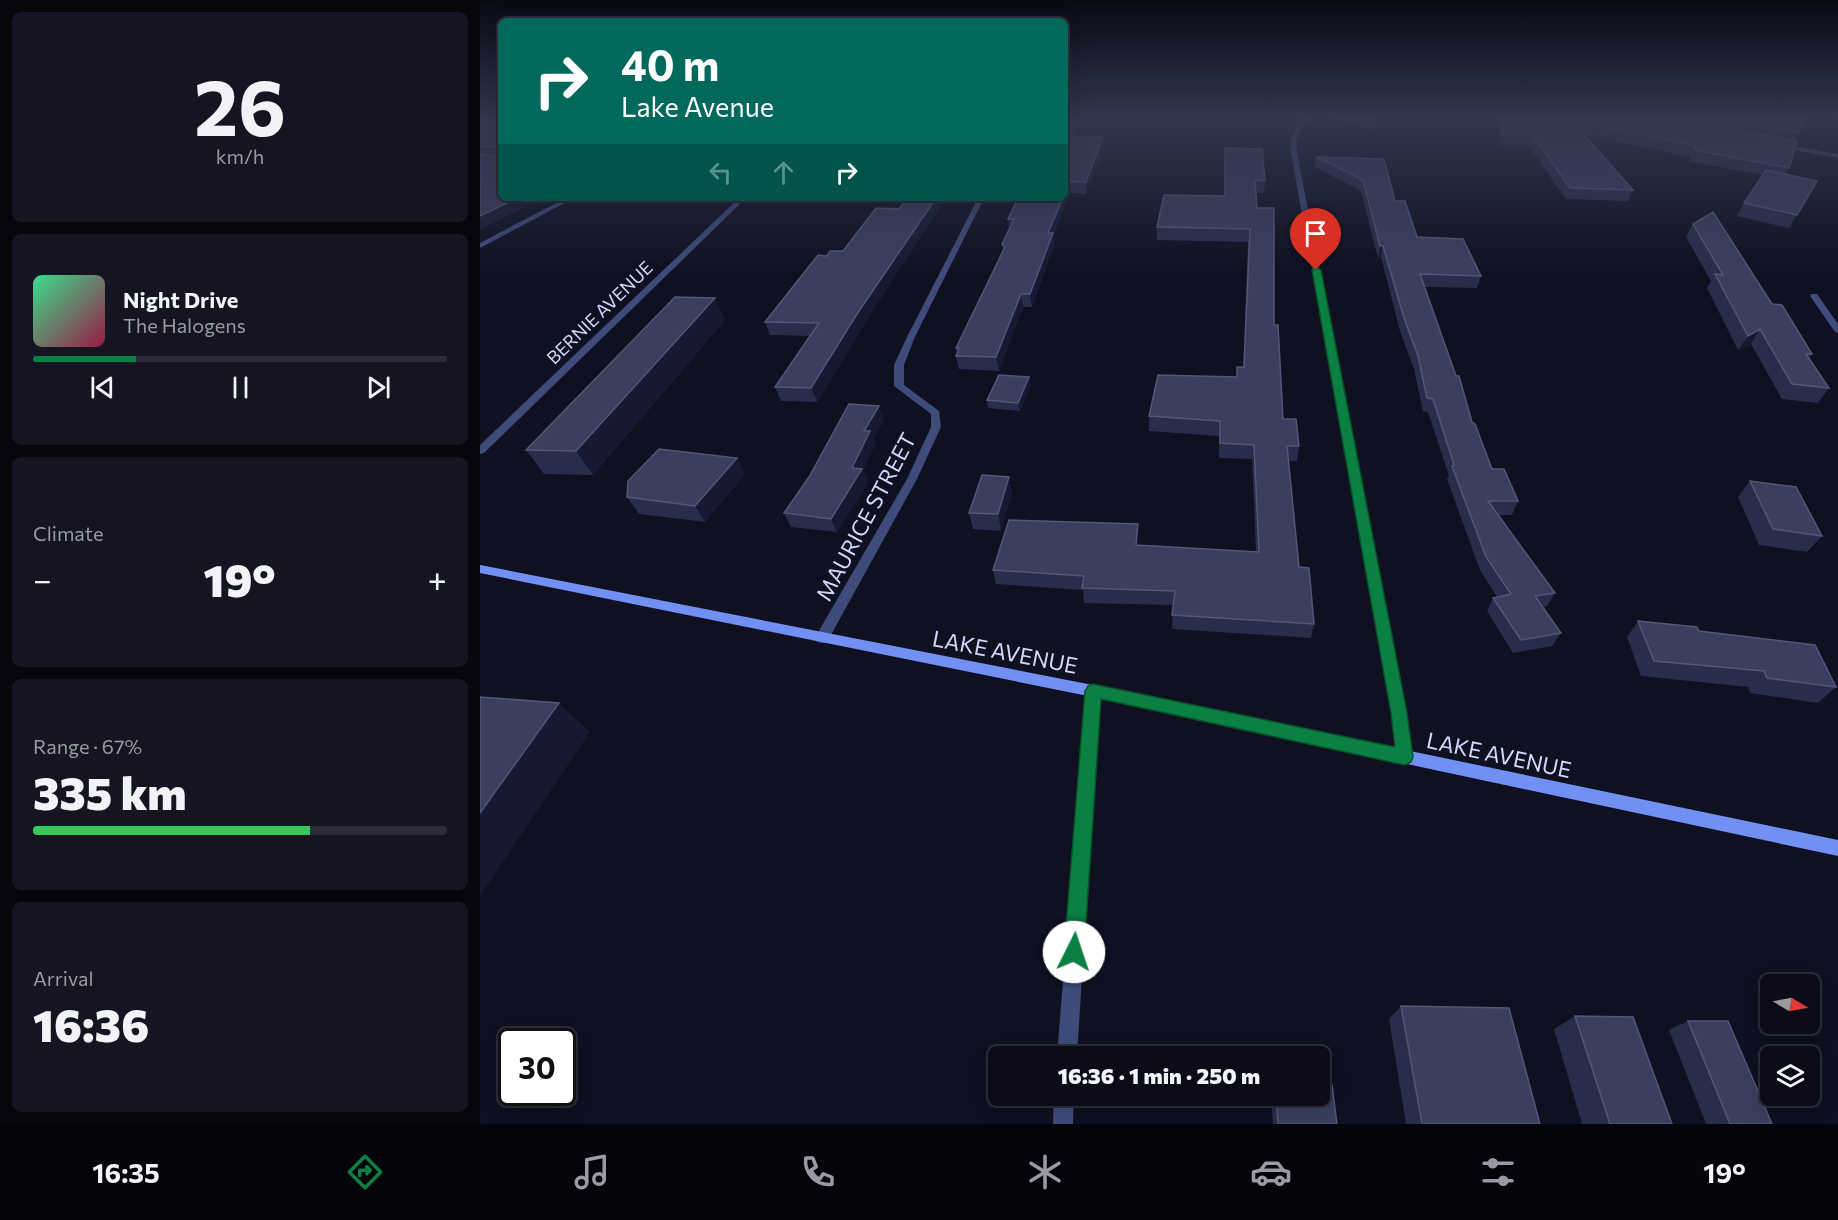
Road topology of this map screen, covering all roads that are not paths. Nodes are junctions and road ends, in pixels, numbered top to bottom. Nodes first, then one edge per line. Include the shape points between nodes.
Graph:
1 (1297, 169) edge
2 (565, 201) edge
3 (740, 201) edge
4 (979, 201) edge
5 (480, 246) edge
6 (1814, 296) dead end
7 (1838, 330) edge
8 (480, 451) edge
9 (480, 569) edge
10 (822, 638) junction
11 (1093, 691) junction
12 (1405, 757) junction
13 (1838, 848) edge
14 (1068, 1046) edge
15 (1064, 1106) edge
16 (1062, 1124) edge

1 - 12 street
2 - 5 street
3 - 8 street, BERNIE AVENUE
4 - 10 street, MAURICE STREET via 899,365 899,386 936,412 936,427 912,479
6 - 7 street
9 - 10 main road, LAKE AVENUE
10 - 11 main road, LAKE AVENUE
11 - 12 main road, LAKE AVENUE
11 - 14 street
12 - 13 main road, LAKE AVENUE
15 - 16 street

